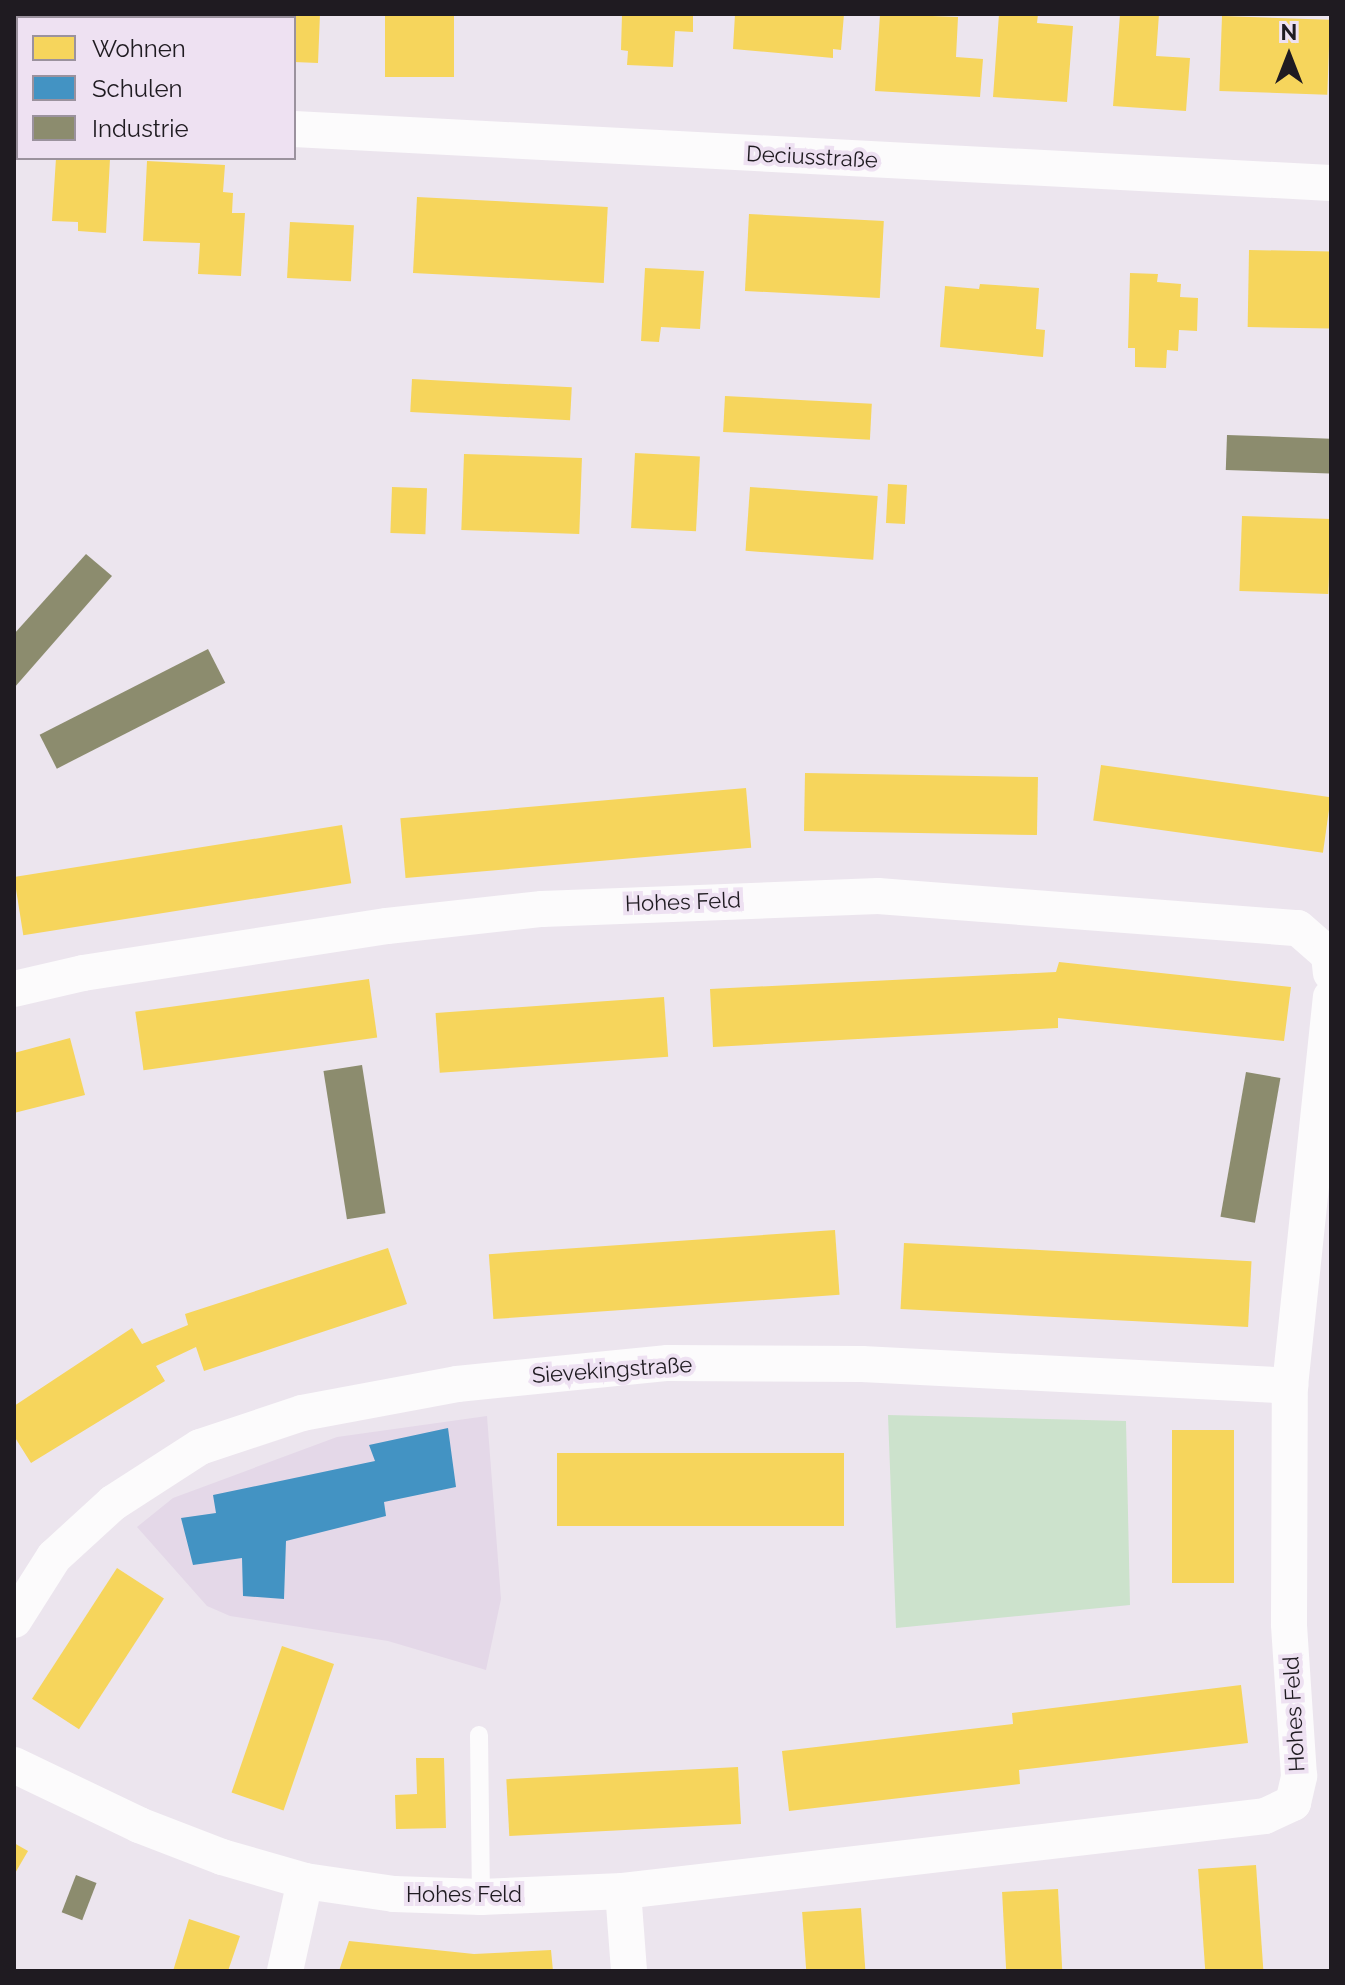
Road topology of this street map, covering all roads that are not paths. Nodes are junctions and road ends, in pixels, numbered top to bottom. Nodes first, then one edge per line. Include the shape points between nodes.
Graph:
1 (296, 129) edge
2 (1331, 183) edge
3 (1331, 973) edge
4 (14, 989) edge
5 (1331, 997) edge
6 (1290, 1386) junction
7 (14, 1620) edge
8 (479, 1735) dead end
9 (14, 1765) edge
10 (305, 1881) junction
11 (623, 1891) junction
12 (481, 1897) junction
13 (285, 1971) edge
14 (629, 1971) edge

1 - 2 street, Deciusstraße
3 - 4 street, Hohes Feld via 1329,955 1298,928 878,896 542,909 357,931 83,973
5 - 6 street, Hohes Feld
6 - 7 street, Sievekingstraße via 862,1364 668,1363 441,1387 302,1413 200,1447 113,1503 54,1557
6 - 11 street, Hohes Feld via 1289,1624 1299,1776 1293,1803 1265,1816
8 - 12 lane
9 - 10 street, Hohes Feld via 139,1825
10 - 12 street, Hohes Feld via 394,1894
10 - 13 street
11 - 12 street, Hohes Feld
11 - 14 street

